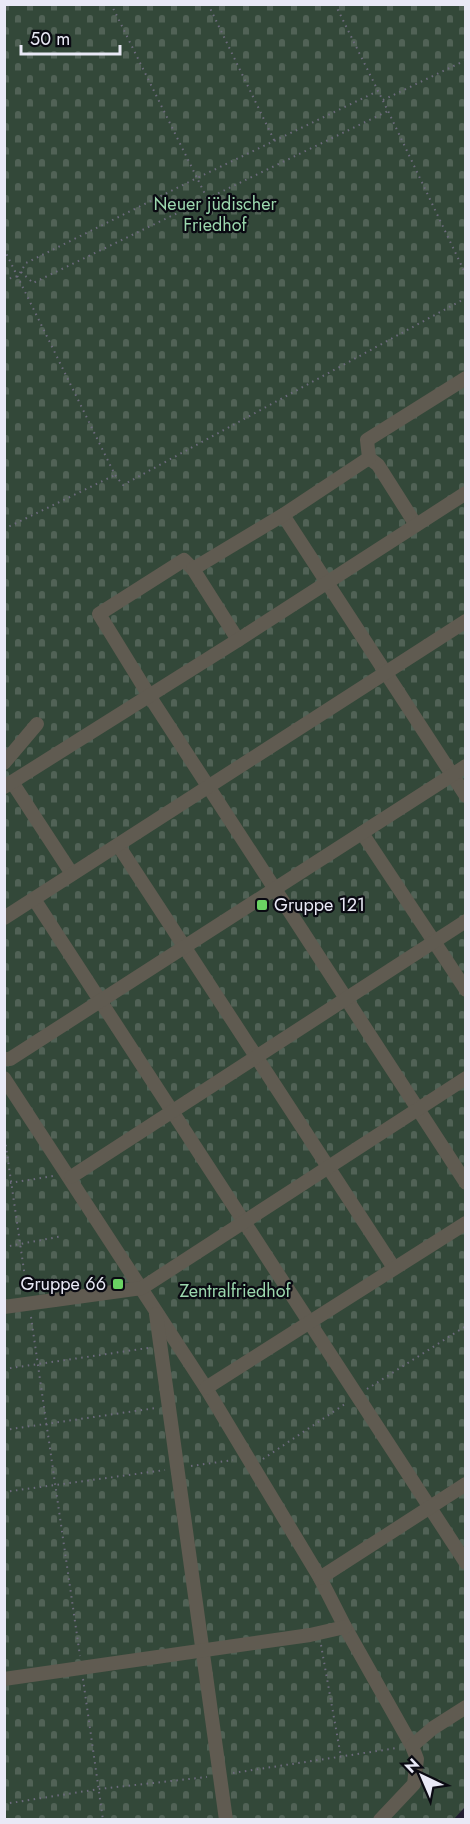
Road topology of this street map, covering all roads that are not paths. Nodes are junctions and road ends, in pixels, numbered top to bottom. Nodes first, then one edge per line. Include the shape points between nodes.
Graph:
1 (465, 378) edge
2 (369, 458) junction
3 (465, 493) edge
4 (283, 515) junction
5 (416, 525) junction
6 (193, 569) junction
7 (327, 583) junction
8 (465, 621) edge
9 (238, 640) junction
10 (387, 673) junction
11 (150, 697) junction
12 (37, 724) dead end
13 (4, 763) edge
14 (465, 766) edge
15 (451, 776) junction
16 (8, 784) edge
17 (209, 787) junction
18 (465, 796) edge
19 (362, 832) junction
20 (118, 845) junction
21 (72, 874) junction
22 (274, 889) junction
23 (34, 899) junction
24 (4, 918) edge
25 (465, 921) edge
26 (434, 942) junction
27 (186, 946) junction
28 (465, 990) edge
29 (346, 999) junction
30 (102, 1001) junction
31 (257, 1057) junction
32 (4, 1059) edge
33 (4, 1078) edge
34 (465, 1078) edge
35 (418, 1109) junction
36 (173, 1111) junction
37 (328, 1168) junction
38 (69, 1175) junction
39 (465, 1183) edge
40 (244, 1222) junction
41 (465, 1223) edge
42 (394, 1268) junction
43 (142, 1288) junction
44 (4, 1307) edge
45 (155, 1309) junction
46 (309, 1323) junction
47 (206, 1388) junction
48 (465, 1484) edge
49 (429, 1507) junction
50 (465, 1563) edge
51 (320, 1578) junction
52 (345, 1627) junction
53 (202, 1651) junction
54 (4, 1679) edge
55 (465, 1707) edge
56 (412, 1746) junction
57 (226, 1820) edge
58 (380, 1820) edge

1 - 2 lane via 367,440
2 - 4 lane
2 - 5 lane via 378,465
3 - 5 lane
4 - 6 lane
4 - 7 lane
5 - 7 lane
6 - 9 lane
6 - 11 lane via 184,560 99,614
7 - 9 lane
7 - 10 lane
8 - 10 lane
9 - 11 lane
10 - 15 lane
10 - 17 lane
11 - 16 lane
11 - 17 lane
12 - 13 lane
14 - 15 lane
15 - 18 lane
15 - 19 lane
16 - 21 lane
17 - 20 lane
17 - 22 lane
19 - 22 lane
19 - 26 lane
20 - 21 lane
20 - 27 lane
21 - 23 lane
22 - 27 lane
22 - 29 lane
23 - 24 lane
23 - 30 lane
25 - 26 lane
26 - 28 lane
26 - 29 lane
27 - 30 lane
27 - 31 lane
29 - 31 lane
29 - 35 lane
30 - 32 lane via 10,1059
30 - 36 lane
31 - 36 lane
31 - 37 lane
33 - 38 lane
34 - 35 lane
35 - 37 lane
35 - 39 lane
36 - 38 lane
36 - 40 lane
37 - 40 lane
37 - 42 lane
38 - 43 lane
40 - 43 lane
40 - 46 lane
41 - 42 lane
42 - 46 lane
43 - 44 lane
43 - 45 lane
45 - 47 lane
45 - 53 lane
46 - 47 lane
46 - 49 lane
47 - 51 lane
48 - 49 lane
49 - 50 lane
49 - 51 lane
51 - 52 lane
52 - 53 lane
52 - 56 lane
53 - 54 lane
53 - 57 lane
55 - 56 lane
56 - 58 lane via 417,1759 414,1784

